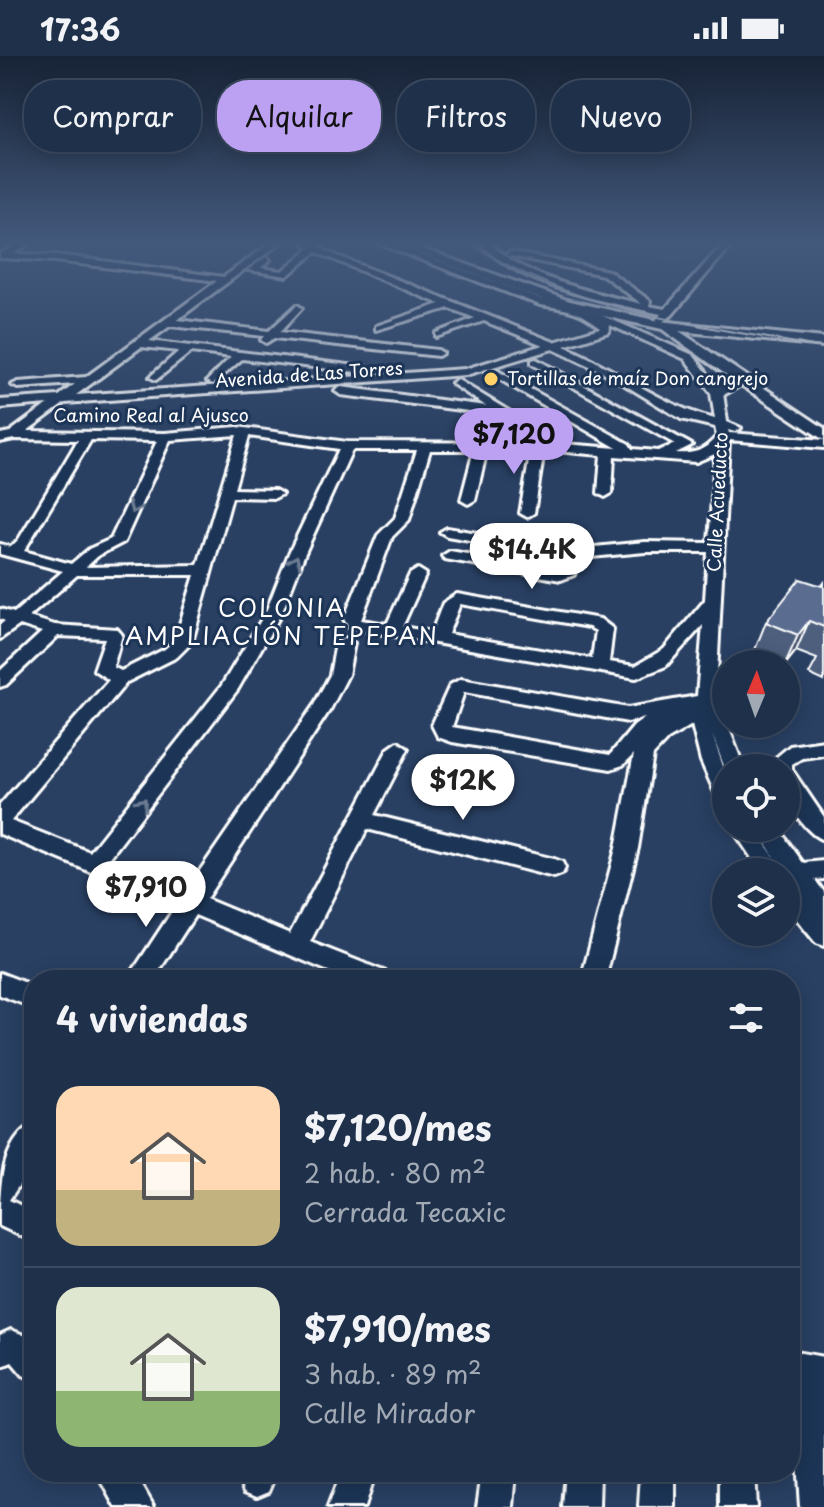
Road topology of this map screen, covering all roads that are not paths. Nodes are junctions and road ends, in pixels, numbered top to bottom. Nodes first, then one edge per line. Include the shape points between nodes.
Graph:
1 (183, 311) edge
2 (294, 311) edge
3 (303, 311) edge
4 (432, 311) edge
5 (463, 311) edge
6 (582, 311) edge
7 (616, 311) edge
8 (630, 311) edge
9 (642, 311) edge
10 (653, 311) edge
11 (667, 311) edge
12 (309, 312) dead end
13 (589, 314) junction
14 (661, 317) junction
15 (483, 318) junction
16 (166, 322) junction
17 (730, 333) junction
18 (271, 335) junction
19 (440, 335) dead end
20 (755, 335) junction
21 (824, 340) edge
22 (139, 343) junction
23 (371, 346) junction
24 (555, 346) junction
25 (188, 349) junction
26 (691, 351) junction
27 (824, 351) edge
28 (569, 352) junction
29 (438, 353) dead end
30 (244, 356) junction
31 (290, 361) junction
32 (536, 362) junction
33 (356, 369) junction
34 (498, 374) junction
35 (156, 377) dead end
36 (741, 379) junction
37 (90, 380) junction
38 (405, 380) junction
39 (213, 381) dead end
40 (458, 383) junction
41 (18, 385) dead end
42 (270, 386) junction
43 (639, 390) junction
44 (341, 391) junction
45 (717, 393) junction
46 (63, 400) junction
47 (91, 403) junction
48 (6, 408) edge
49 (588, 408) junction
50 (47, 410) junction
51 (504, 412) junction
52 (519, 421) junction
53 (472, 423) dead end
54 (723, 431) junction
55 (244, 432) junction
56 (7, 436) edge
57 (87, 436) junction
58 (165, 437) junction
59 (824, 439) edge
60 (347, 446) junction
61 (538, 446) junction
62 (558, 446) junction
63 (481, 447) junction
64 (424, 448) junction
65 (0, 451) edge
66 (608, 453) junction
67 (628, 455) junction
68 (653, 457) junction
69 (696, 458) junction
70 (720, 481) junction
71 (226, 493) junction
72 (605, 493) dead end
73 (275, 494) dead end
74 (468, 500) dead end
75 (527, 513) dead end
76 (447, 532) dead end
77 (716, 548) junction
78 (8, 551) edge
79 (574, 554) junction
80 (450, 556) dead end
81 (73, 569) junction
82 (202, 570) junction
83 (418, 574) dead end
84 (713, 600) junction
85 (8, 616) edge
86 (54, 630) junction
87 (392, 631) junction
88 (0, 634) edge
89 (438, 638) junction
90 (345, 643) dead end
91 (599, 668) junction
92 (121, 678) junction
93 (0, 681) edge
94 (702, 705) junction
95 (824, 748) edge
96 (398, 749) dead end
97 (727, 754) edge
98 (793, 754) edge
99 (712, 760) edge
100 (800, 801) edge
101 (0, 819) edge
102 (362, 820) junction
103 (0, 825) edge
104 (824, 832) edge
105 (93, 864) junction
106 (554, 868) dead end
107 (824, 870) edge
108 (800, 878) edge
109 (800, 889) edge
110 (800, 896) edge
111 (192, 905) junction
112 (824, 910) edge
113 (824, 936) edge
114 (295, 947) junction
115 (146, 970) edge
116 (331, 970) edge
117 (596, 970) edge
118 (0, 984) edge
119 (24, 993) edge
120 (24, 1153) edge
121 (0, 1190) edge
122 (0, 1211) edge
123 (24, 1222) edge
124 (0, 1351) edge
125 (24, 1351) edge
126 (807, 1370) edge
127 (120, 1482) edge
128 (355, 1482) edge
129 (498, 1482) edge
130 (582, 1482) edge
131 (658, 1482) edge
132 (737, 1482) edge
133 (136, 1507) edge
134 (346, 1507) edge
135 (495, 1507) edge
136 (581, 1507) edge
137 (657, 1507) edge
138 (738, 1507) edge
139 (818, 1507) edge

1 - 16 street
2 - 18 street
3 - 12 street
4 - 23 street via 380,331
5 - 15 street
6 - 13 street, Calle Acueducto
7 - 14 main road
8 - 14 main road
9 - 14 street
10 - 14 street
11 - 14 street
13 - 24 street, Avenida de Las Torres via 605,330
13 - 26 street, Calle Acueducto
14 - 17 main road
14 - 21 main road
14 - 26 main road
15 - 19 street
15 - 24 street
16 - 18 street
16 - 22 street
17 - 20 main road
17 - 26 main road via 706,334 693,341
18 - 23 street via 325,336
18 - 30 street
20 - 21 main road
20 - 27 main road
22 - 25 street
22 - 37 street
23 - 29 street
23 - 33 street
24 - 28 street
24 - 38 street, Avenida de Las Torres via 466,372
25 - 30 street
25 - 35 street
26 - 36 main road
26 - 45 street, Calle Acueducto
28 - 32 street, Avenida de Las Torres
28 - 43 street
30 - 31 street
30 - 39 street
31 - 33 street
31 - 42 street
32 - 34 street, Avenida de Las Torres
32 - 49 street
33 - 38 street
34 - 40 street, Avenida de Las Torres
34 - 49 street
36 - 45 main road
36 - 59 main road
37 - 41 street
37 - 46 street
38 - 40 street, Avenida de Las Torres
38 - 42 street, Avenida de Las Torres
38 - 44 street, Avenida de Las Torres
40 - 51 street
42 - 47 street, Avenida de Las Torres
43 - 49 street
43 - 54 street
44 - 47 street, Avenida de Las Torres
44 - 51 street
45 - 54 street, Calle Acueducto
46 - 47 street, Avenida de Las Torres
46 - 48 street, Avenida de Las Torres
46 - 50 street
47 - 50 street, Avenida de Las Torres
48 - 50 street, Avenida de Las Torres
49 - 67 street
49 - 68 street via 686,445
50 - 56 street
51 - 52 street
52 - 53 street
52 - 62 street
54 - 59 street
54 - 69 street via 710,452
54 - 70 street, Calle Acueducto
55 - 58 street, Camino Real al Ajusco
55 - 60 street, Camino Real al Ajusco
55 - 71 street
56 - 57 street, Camino Real al Ajusco
56 - 65 street
57 - 58 street, Camino Real al Ajusco
57 - 78 street via 25,541
58 -> 81 street via 122,536
60 - 64 street, Camino Real al Ajusco
105 -> 60 street via 229,689 274,612
61 - 62 street, Camino Real al Ajusco
61 - 63 street, Camino Real al Ajusco
61 - 75 street
62 - 66 street, Camino Real al Ajusco
63 - 64 street, Camino Real al Ajusco
63 - 74 street
64 - 87 street via 402,520 385,535 352,619
66 - 67 street, Camino Real al Ajusco
66 - 72 street
67 - 68 street, Camino Real al Ajusco
68 - 69 street, Camino Real al Ajusco
69 - 70 street
70 - 77 street, Calle Acueducto
71 - 73 street
71 - 82 street
76 - 79 street
77 - 79 street
77 - 84 street, Calle Acueducto
78 - 81 street
79 - 80 street via 568,572 561,575
81 - 82 street
81 - 85 street
82 - 92 street via 178,649
83 - 87 street
84 - 91 street via 673,650 649,670
84 - 94 street, Calle Acueducto
85 - 86 street
85 - 88 street
86 - 92 street via 114,635 103,670
86 - 93 street
87 - 89 street
89 - 91 street
89 - 91 street via 457,599 579,620 605,629
90 - 111 street via 339,675 322,708
92 - 101 street
94 - 94 street via 628,715 461,685 441,725 452,735 611,762 620,759 648,725
94 - 97 street, Calle Acueducto
94 - 99 street, Calle Acueducto
94 - 117 street via 644,752 627,848
95 - 98 street
96 - 102 street
100 - 104 street
102 - 106 street
102 - 114 street
103 - 105 street
105 - 111 street
107 - 108 street
109 - 112 street
110 - 113 street
111 - 114 street
111 - 115 street
114 - 116 street
118 - 119 street
120 - 121 street
122 - 123 street
124 - 125 street via 11,1346
126 - 139 street
127 - 133 street
128 - 134 street
129 - 135 street
130 - 136 street
131 - 137 street
132 - 138 street

